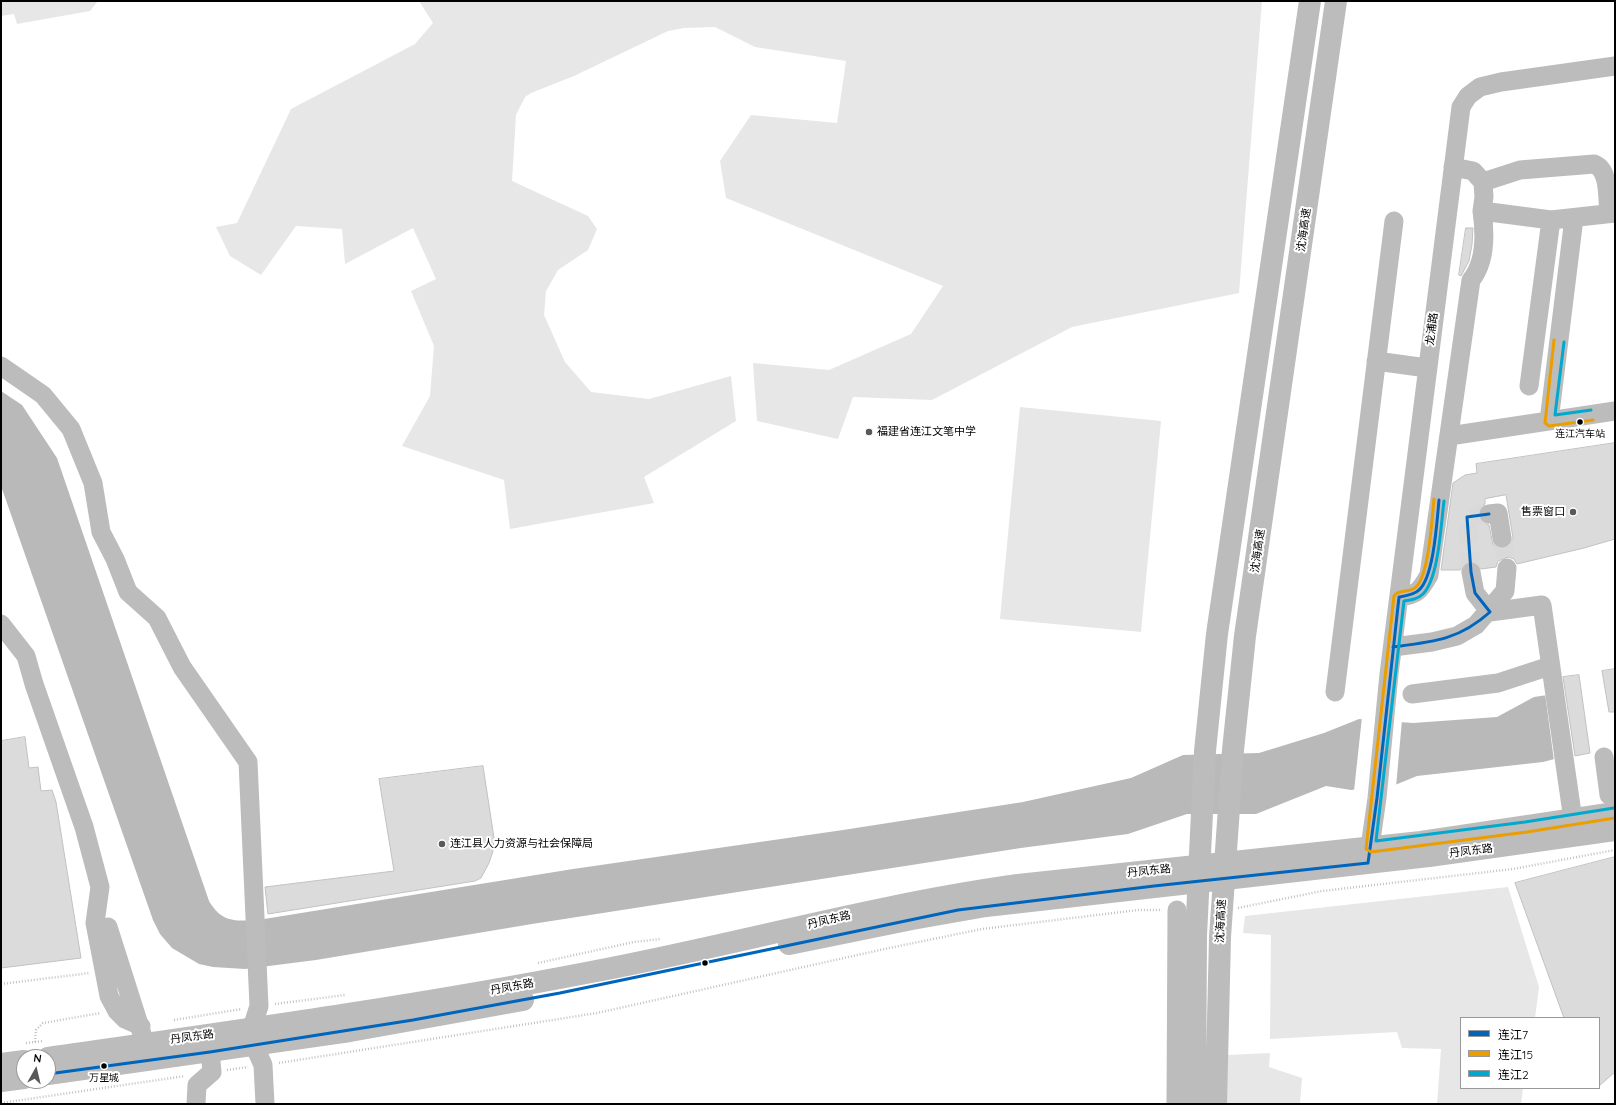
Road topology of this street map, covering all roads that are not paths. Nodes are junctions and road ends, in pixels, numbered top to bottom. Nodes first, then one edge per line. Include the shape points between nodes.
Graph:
1 (1310, 1) edge
2 (1336, 1) edge
3 (1615, 66) edge
4 (1453, 167) junction
5 (1483, 182) junction
6 (1482, 211) junction
7 (1612, 213) edge
8 (1574, 218) junction
9 (1551, 220) junction
10 (1394, 221) dead end
11 (1376, 361) junction
12 (1, 366) edge
13 (1427, 368) junction
14 (1529, 386) dead end
15 (1615, 412) edge
16 (1549, 421) junction
17 (1449, 436) junction
18 (1489, 514) dead end
19 (1502, 538) tunnel mouth
20 (1507, 568) tunnel mouth
21 (1471, 572) tunnel mouth
22 (1399, 598) junction
23 (1490, 612) junction
24 (1, 624) edge
25 (1393, 647) junction
26 (1551, 674) junction
27 (1335, 692) dead end
28 (1412, 694) dead end
29 (1604, 757) dead end
30 (1612, 804) edge
31 (1573, 820) junction
32 (1615, 830) edge
33 (1369, 855) junction
34 (1177, 910) road end
35 (108, 927) dead end
36 (143, 1035) junction
37 (253, 1037) junction
38 (49, 1049) edge
39 (16, 1062) edge
40 (211, 1062) junction
41 (1, 1064) edge
42 (56, 1073) edge
43 (16, 1079) edge
44 (1, 1081) edge
45 (196, 1104) edge
46 (265, 1104) edge
47 (1176, 1104) edge
48 (1195, 1104) edge
49 (1216, 1104) edge

1 - 48 main road via 1216,634 1205,751 1196,936
2 - 49 main road, 沈海高速 via 1245,636 1233,750 1220,937
3 - 4 street, 龙浦路 via 1480,87 1461,107
4 - 5 street via 1473,172
4 - 13 street, 龙浦路
5 - 6 street
5 - 7 street via 1520,170 1594,164 1605,174
6 - 9 street
6 - 17 street via 1485,229 1479,271 1472,280
7 - 8 street
8 - 9 street
8 - 16 street
9 - 14 street
10 - 11 street
11 - 13 street
11 - 27 street
12 - 37 street via 43,395 71,429 93,484 101,532 128,592 157,618 182,667 248,762 260,1006
13 - 22 street, 龙浦路
15 - 16 street
16 - 17 street
17 - 22 street via 1428,575 1421,590
18 - 19 street via 1498,513
20 - 23 street via 1505,591
21 - 23 street via 1475,592
22 - 25 street, 龙浦路
23 - 25 street via 1476,625 1457,636
23 - 26 street via 1542,605
24 - 36 street via 26,656 84,827 100,887 95,923 109,996 117,1011
25 - 33 street, 龙浦路
26 - 28 street
26 - 31 street
29 - 30 street
30 - 31 main road, 丹凤东路
31 - 33 main road, 丹凤东路
32 - 33 main road, 丹凤东路 via 1520,845
33 - 37 main road, 丹凤东路 via 1030,883 958,893 865,911 593,972
34 - 47 street
35 - 36 street
36 - 37 main road, 丹凤东路
36 - 38 main road, 丹凤东路
37 - 40 main road, 丹凤东路
37 - 46 street via 263,1065
39 - 41 main road
40 - 42 main road, 丹凤东路
40 - 45 street via 197,1085
43 - 44 main road

